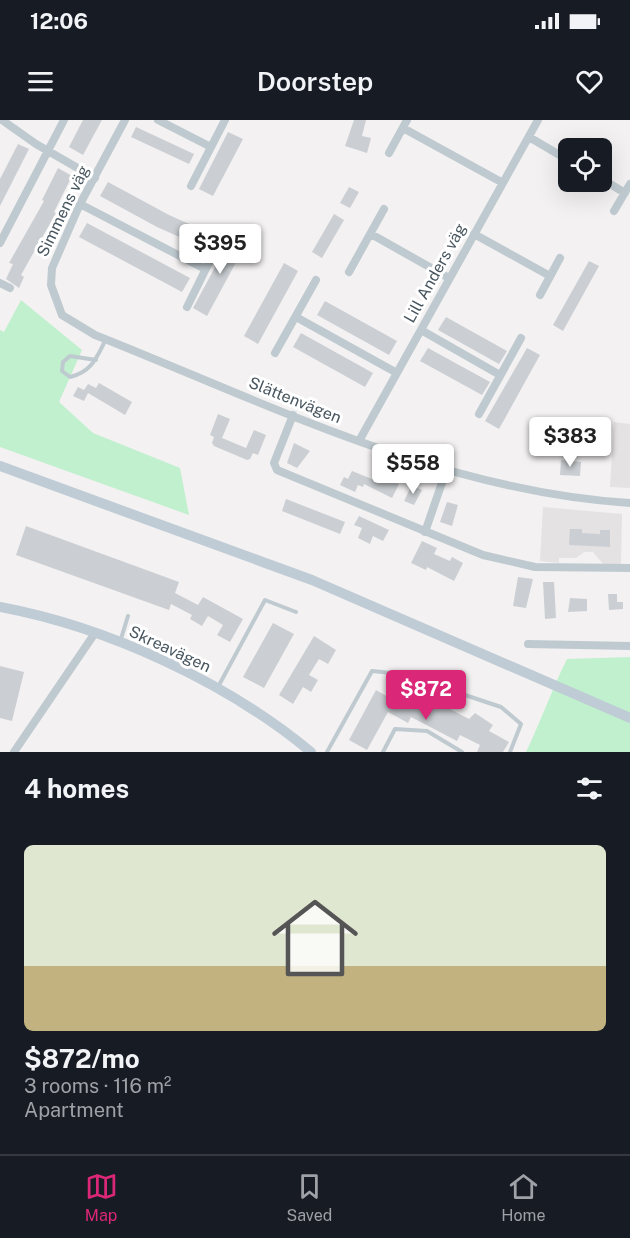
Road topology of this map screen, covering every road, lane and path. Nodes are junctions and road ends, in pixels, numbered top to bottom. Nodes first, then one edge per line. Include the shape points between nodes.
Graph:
1 (2, 120) edge
2 (64, 120) edge
3 (125, 120) edge
4 (158, 120) edge
5 (225, 120) edge
6 (538, 120) edge
7 (405, 124) edge
8 (529, 137) junction
9 (211, 147) junction
10 (48, 151) junction
11 (389, 153) dead end
12 (558, 154) edge
13 (95, 178) junction
14 (503, 183) junction
15 (630, 184) edge
16 (612, 185) edge
17 (191, 186) dead end
18 (625, 193) junction
19 (80, 204) junction
20 (384, 209) dead end
21 (614, 211) dead end
22 (225, 230) dead end
23 (371, 234) junction
24 (474, 234) junction
25 (0, 243) edge
26 (560, 258) dead end
27 (205, 269) junction
28 (349, 272) dead end
29 (550, 276) junction
30 (449, 278) junction
31 (316, 280) dead end
32 (0, 283) edge
33 (10, 288) dead end
34 (540, 295) dead end
35 (187, 307) dead end
36 (296, 317) junction
37 (421, 330) junction
38 (94, 336) joint
39 (521, 338) dead end
40 (106, 340) junction
41 (275, 353) dead end
42 (96, 360) junction
43 (397, 373) junction
44 (500, 375) junction
45 (479, 414) dead end
46 (293, 415) junction
47 (359, 441) junction
48 (0, 466) edge
49 (446, 471) junction
50 (630, 504) edge
51 (425, 532) junction
52 (630, 568) edge
53 (0, 608) edge
54 (296, 612) dead end
55 (128, 616) dead end
56 (95, 633) junction
57 (119, 643) junction
58 (528, 644) dead end
59 (630, 646) edge
60 (217, 688) junction
61 (630, 718) edge
62 (14, 752) edge
63 (311, 752) edge
64 (327, 752) edge
65 (383, 752) edge
66 (462, 752) edge
67 (510, 752) edge

1 - 10 street
2 - 10 street
3 - 13 street, Simmens väg
4 - 9 street
5 - 9 street
6 - 8 street, Lill Anders väg
7 - 11 street
7 - 14 street
8 - 12 street
8 - 14 street, Lill Anders väg
9 - 17 street
10 - 13 street
10 - 25 street
13 - 19 street, Simmens väg
14 - 24 street, Lill Anders väg
15 - 18 street
16 - 18 street
18 - 21 street
19 - 27 street
19 - 38 street, Simmens väg via 52,268 51,285 62,315
20 - 23 street
22 - 27 street
23 - 28 street
23 - 30 street
24 - 29 street
24 - 30 street, Lill Anders väg
26 - 29 street
27 - 35 street
29 - 34 street
30 - 37 street, Lill Anders väg
31 - 36 street
32 - 33 street
36 - 41 street
36 - 43 street
37 - 43 street, Lill Anders väg
37 - 44 street
38 - 40 street, Slättenvägen
39 - 44 street
40 - 42 lane
40 - 46 street, Slättenvägen
42 - 42 lane via 83,374 70,377 62,371 63,362 70,356
43 - 47 street, Lill Anders väg
44 - 45 street
46 - 47 street, Slättenvägen
46 - 51 street via 274,463 277,470
47 - 49 street, Slättenvägen
48 - 61 main road via 312,580
49 - 50 street, Slättenvägen via 532,492
49 - 51 street
51 - 52 street via 473,552 518,564
53 - 56 main road, Skreavägen
54 - 60 lane via 265,600
55 - 57 lane
56 - 57 main road, Skreavägen
56 - 62 street
57 - 60 main road, Skreavägen
58 - 59 street
60 - 63 main road, Skreavägen
64 - 67 lane via 372,671 402,674 501,707 521,724
65 - 66 lane via 395,729 428,731

